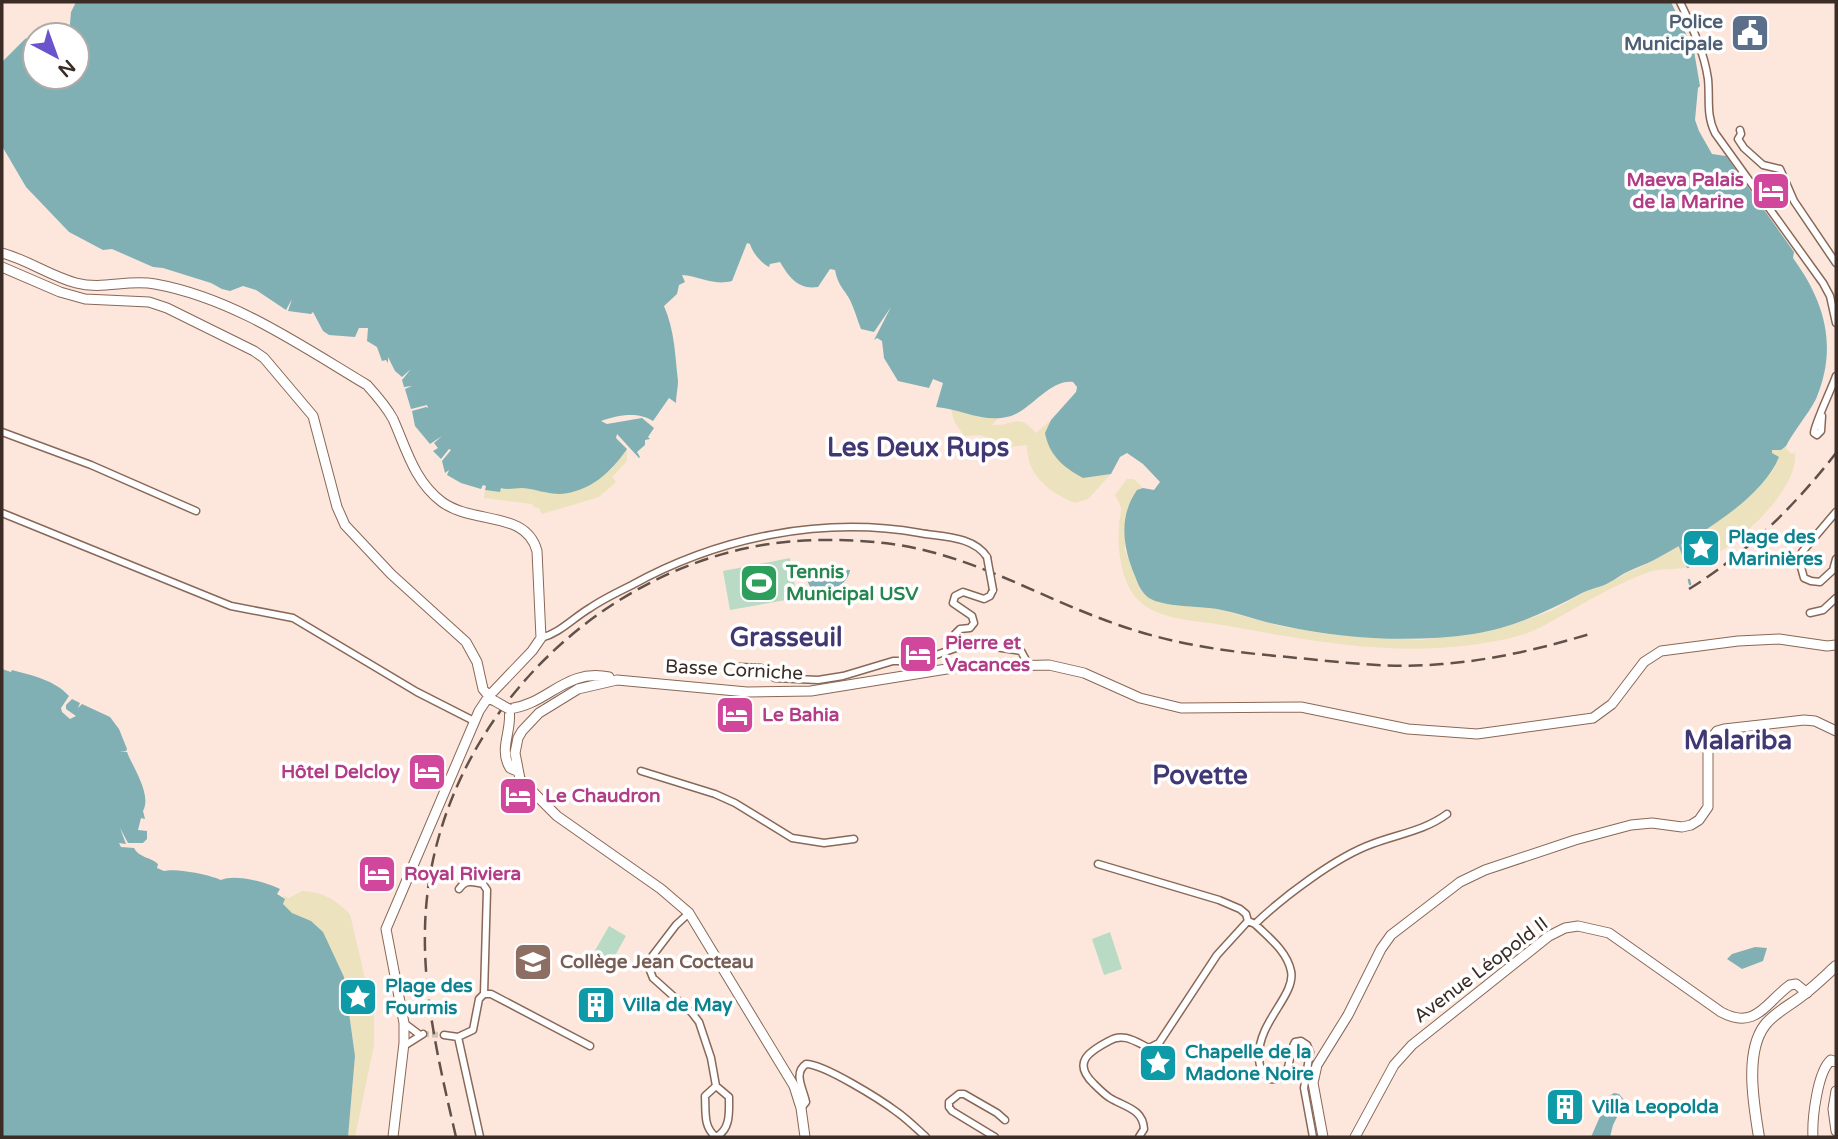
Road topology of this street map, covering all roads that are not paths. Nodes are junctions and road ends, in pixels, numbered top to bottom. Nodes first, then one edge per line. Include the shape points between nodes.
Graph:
1 (1680, 2) edge
2 (1740, 130) dead end
3 (2, 253) edge
4 (1836, 263) edge
5 (2, 267) edge
6 (1836, 323) edge
7 (1836, 376) edge
8 (1822, 415) dead end
9 (2, 432) edge
10 (196, 512) dead end
11 (1836, 512) edge
12 (2, 513) edge
13 (1836, 559) edge
14 (1836, 598) edge
15 (1810, 613) dead end
16 (541, 638) junction
17 (960, 644) junction
18 (1836, 645) edge
19 (1028, 664) junction
20 (740, 667) dead end
21 (617, 680) junction
22 (568, 682) junction
23 (579, 689) junction
24 (491, 698) junction
25 (512, 711) junction
26 (474, 722) junction
27 (1836, 731) edge
28 (517, 771) junction
29 (640, 771) dead end
30 (1447, 814) dead end
31 (854, 839) dead end
32 (1098, 863) dead end
33 (459, 889) dead end
34 (689, 913) junction
35 (1251, 922) junction
36 (1836, 966) edge
37 (1807, 993) junction
38 (484, 994) junction
39 (404, 1023) junction
40 (444, 1035) tunnel mouth
41 (458, 1037) junction
42 (404, 1046) junction
43 (590, 1046) dead end
44 (1836, 1062) edge
45 (716, 1086) junction
46 (1836, 1091) edge
47 (801, 1108) junction
48 (1005, 1120) dead end
49 (1836, 1131) edge
50 (393, 1137) edge
51 (480, 1137) edge
52 (716, 1137) edge
53 (805, 1137) edge
54 (926, 1137) edge
55 (995, 1137) edge
56 (1139, 1137) edge
57 (1312, 1137) edge
58 (1323, 1137) edge
59 (1355, 1137) edge
60 (1759, 1137) edge
61 (1813, 1137) edge

1 - 6 street via 1703,54 1709,121 1822,283
2 - 4 street via 1738,139 1744,148 1763,165 1782,172 1794,201
3 - 16 main road via 72,282 158,284 224,304 367,385 388,412 405,451 433,494 455,511 514,524 534,542
5 - 24 main road via 85,299 137,300 167,308 264,358 313,416 345,525 391,575 466,642
7 - 8 street
9 - 10 street
11 - 13 street via 1802,552 1799,561 1804,578 1820,582 1833,570
12 - 26 street via 231,606 293,618
14 - 15 street via 1823,610
16 - 17 street, bridge via 554,635 589,608 662,568 780,533 834,527 909,531 975,544 987,557 993,590 984,599 963,592 955,596 953,603 972,616 974,623 956,634
16 - 24 main road
17 - 19 street via 1021,651
17 - 20 street via 919,661 893,661 818,680 775,678 761,668
18 - 19 main road, Basse Corniche via 1779,639 1661,652 1644,662 1612,704 1592,718 1476,734 1408,729 1301,707 1181,708 1140,698 1060,666
19 - 21 main road, Basse Corniche via 959,667 851,687 781,693
21 - 22 main road via 588,675
21 - 23 main road, Basse Corniche
22 - 23 main road
22 - 25 main road
23 - 28 main road, Basse Corniche via 539,713 522,731 516,746
24 - 25 main road, bridge
24 - 26 main road
25 - 28 main road via 505,753 510,768
26 - 39 main road via 386,929
27 - 58 main road via 1804,720 1717,732 1707,750 1708,807 1692,825 1631,825 1522,857 1460,882 1411,918 1381,949 1317,1065 1313,1083
28 - 34 main road via 556,816
29 - 31 street via 736,803 792,838 824,843
30 - 35 street via 1420,830 1345,856
32 - 35 street via 1219,900 1240,909
33 - 38 street via 469,881 483,884 487,890
34 - 45 street via 648,963 653,978 699,1022
34 - 47 main road via 794,1086
35 - 56 street via 1217,955 1159,1043 1149,1048 1126,1038 1112,1038 1083,1061 1088,1078 1109,1098 1141,1116 1144,1129
35 - 57 street via 1284,955 1292,976 1259,1039 1260,1069 1270,1079 1282,1078 1293,1046 1298,1041 1307,1045 1304,1088
36 - 37 main road
37 - 59 main road, Avenue Léopold II via 1790,985 1759,1013 1734,1019 1609,933 1565,928 1412,1045 1394,1065
37 - 60 main road via 1766,1024 1754,1048
38 - 41 street via 473,1030
38 - 43 street
39 - 42 main road
39 - 42 street via 421,1034
40 - 41 street
41 - 51 street
42 - 50 main road
44 - 61 main road via 1826,1064
45 - 52 street via 705,1096 706,1125
45 - 52 street via 729,1097 726,1128
46 - 49 main road
47 - 53 main road
47 - 54 street via 806,1102 799,1070 811,1063 898,1112
48 - 55 street via 964,1094 949,1102 952,1111

